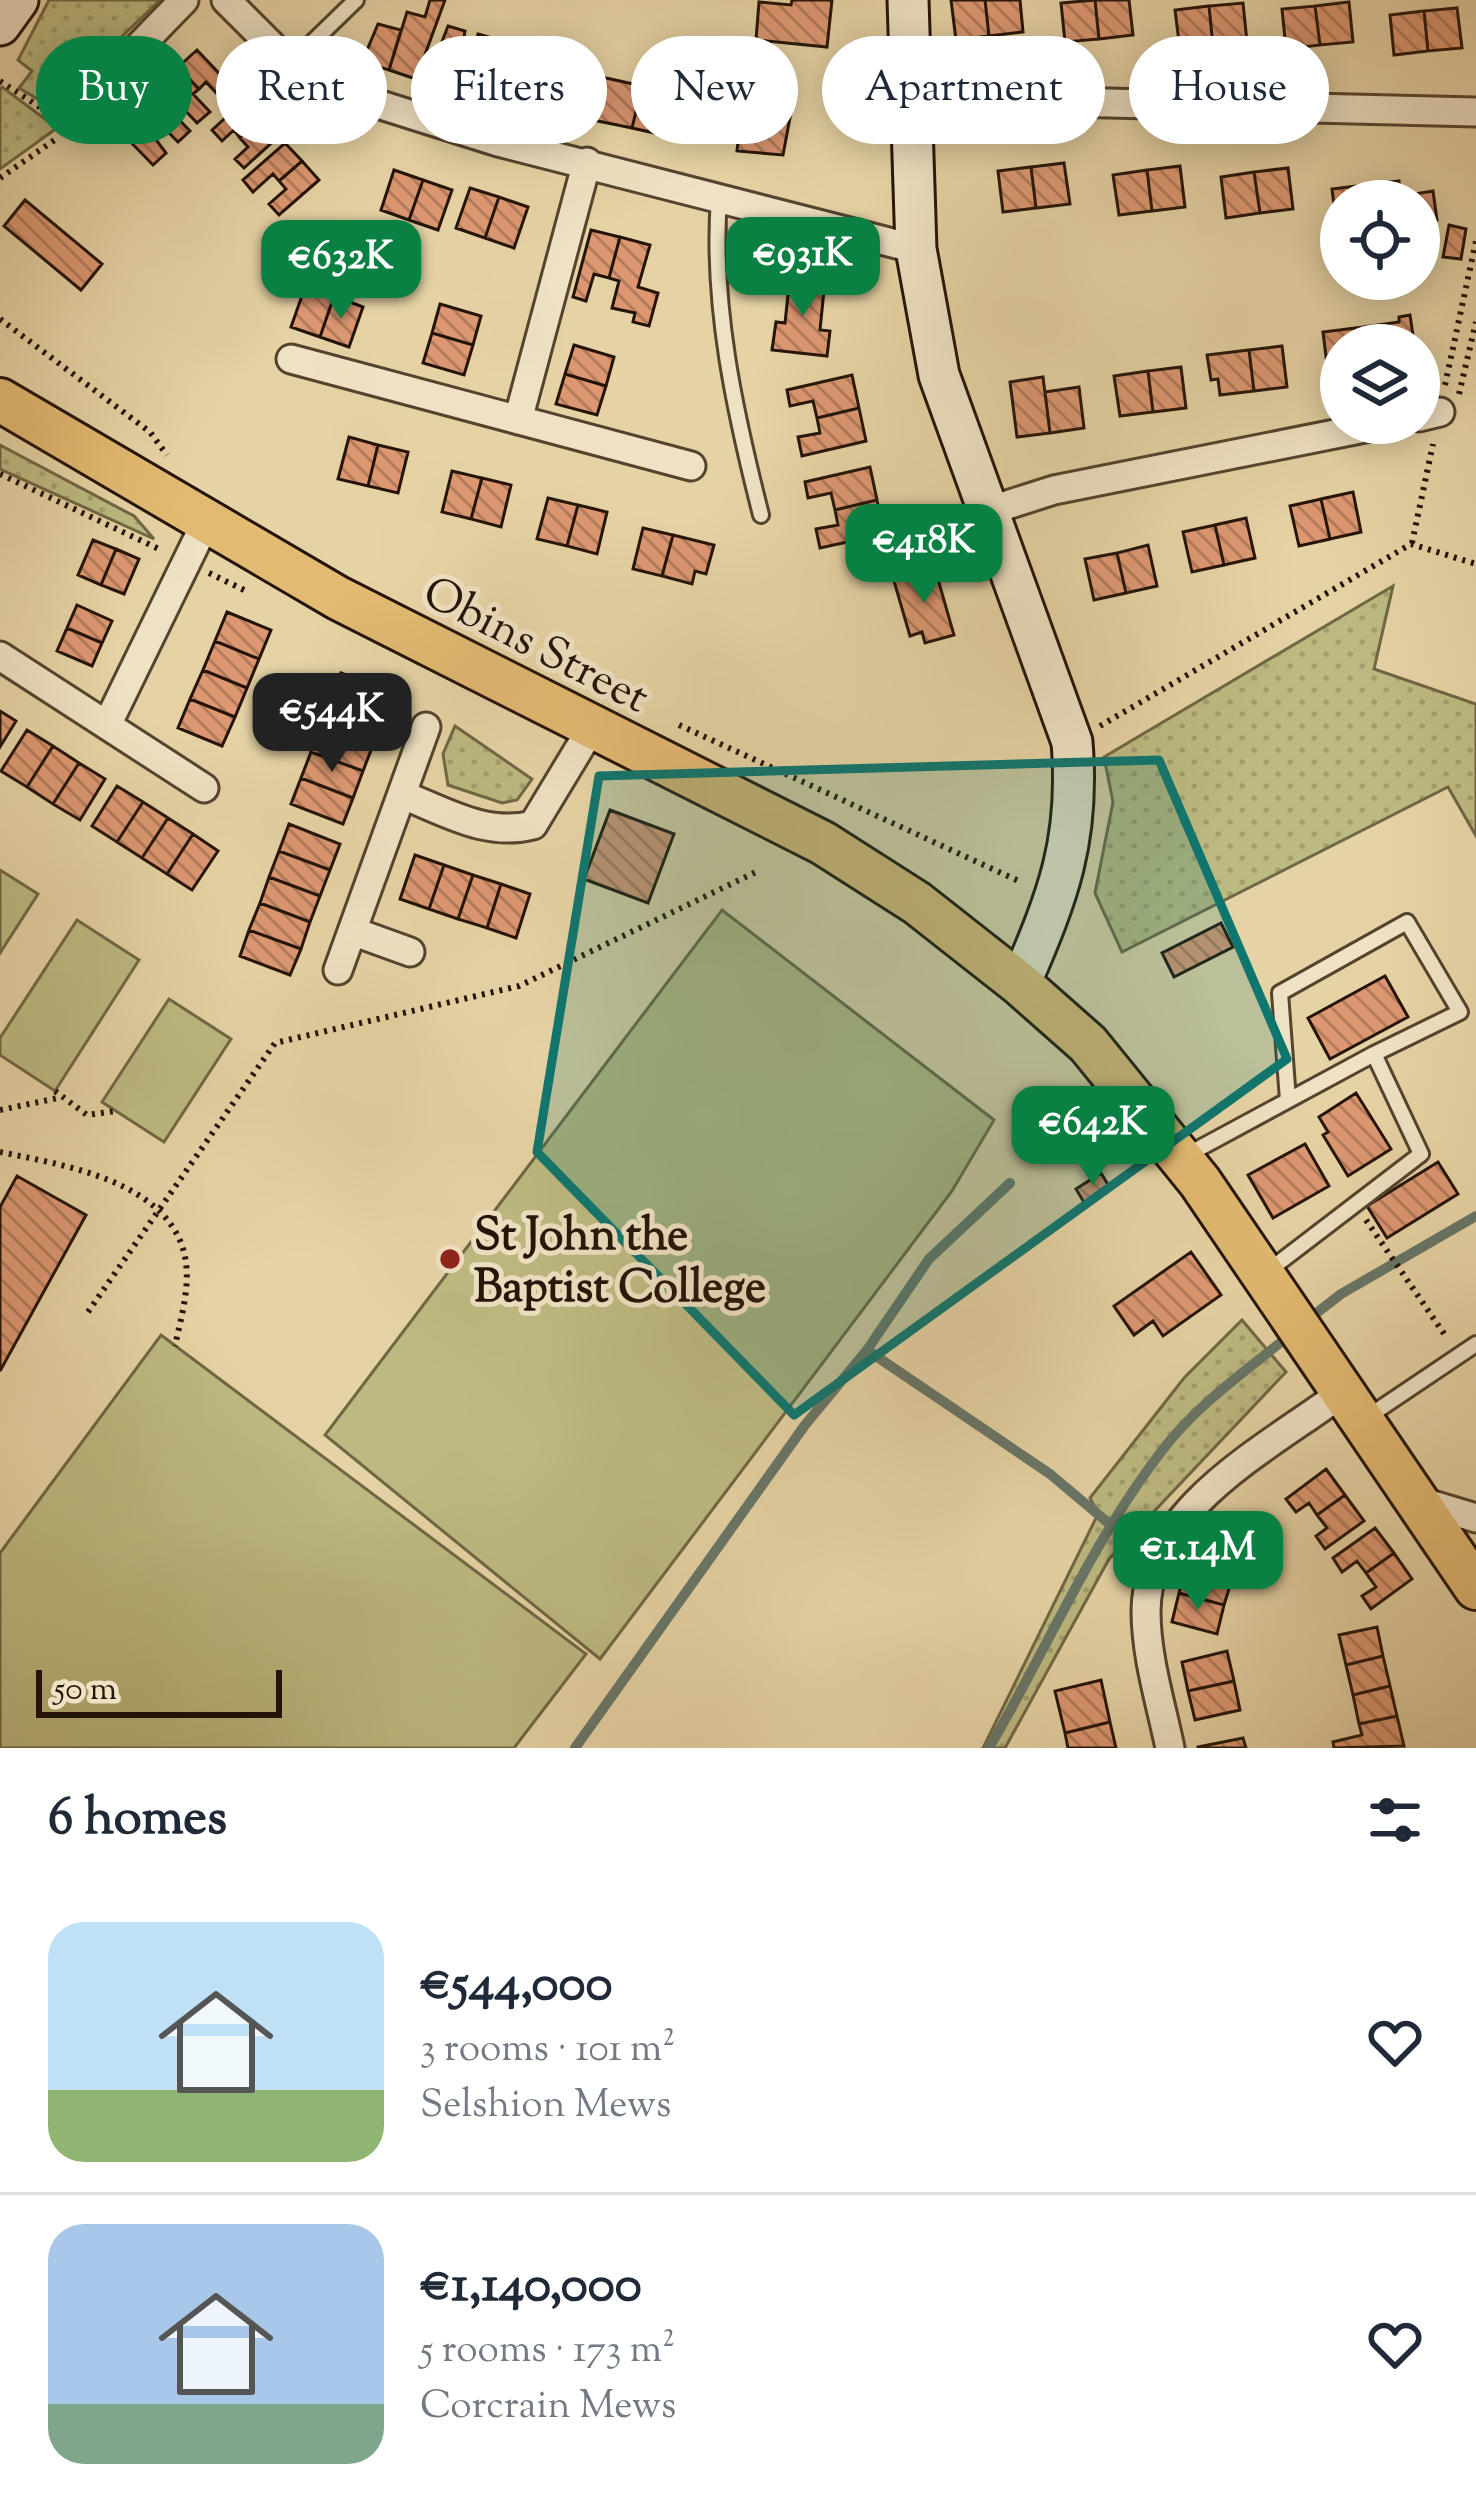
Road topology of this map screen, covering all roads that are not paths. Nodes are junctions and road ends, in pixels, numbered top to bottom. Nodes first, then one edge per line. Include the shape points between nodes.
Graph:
1 (19, 0) edge
2 (184, 0) edge
3 (226, 0) edge
4 (356, 0) edge
5 (908, 0) edge
6 (0, 25) edge
7 (150, 36) edge
8 (262, 36) edge
9 (319, 36) edge
10 (908, 36) edge
11 (1105, 103) edge
12 (387, 107) edge
13 (1476, 112) edge
14 (910, 144) edge
15 (587, 162) junction
16 (718, 198) junction
17 (916, 249) junction
18 (291, 359) dead end
19 (0, 400) edge
20 (518, 420) junction
21 (1320, 437) edge
22 (691, 466) dead end
23 (985, 512) junction
24 (761, 515) dead end
25 (206, 522) junction
26 (0, 656) edge
27 (107, 725) junction
28 (426, 727) dead end
29 (591, 729) junction
30 (204, 788) dead end
31 (403, 794) junction
32 (352, 931) junction
33 (410, 952) dead end
34 (338, 970) dead end
35 (1020, 984) junction
36 (1374, 1054) junction
37 (1288, 1100) junction
38 (1181, 1158) junction
39 (1269, 1284) junction
40 (1476, 1344) edge
41 (1353, 1406) junction
42 (1416, 1500) junction
43 (1476, 1518) edge
44 (1476, 1588) edge
45 (1170, 1748) edge

1 - 6 street
2 - 7 street
3 - 8 street
4 - 9 lane
5 - 10 street
11 - 13 street
12 - 15 street
14 - 17 street
15 - 16 street
15 - 20 street
16 - 17 street
16 - 24 lane via 715,254 739,431
17 - 23 street via 939,375
18 - 20 street
19 - 25 main road, Obins Street
20 - 22 street
21 - 23 street via 1054,490
23 - 35 street via 1072,742 1078,806 1057,899
25 - 27 street
25 - 29 main road, Obins Street
26 - 27 street
27 - 30 street
28 - 31 street
29 - 31 street via 533,825 484,828
29 - 35 main road, Obins Street via 823,843
31 - 32 street
32 - 33 street
32 - 34 street
35 - 38 main road, Obins Street via 1088,1044
36 - 37 lane
36 - 37 lane via 1460,1012 1407,922 1280,993
36 - 39 lane via 1421,1154
37 - 38 lane
38 - 39 main road, Obins Street
39 - 41 main road, Obins Street
40 - 41 lane
41 - 42 main road, Obins Street
41 - 45 street via 1198,1501 1160,1551 1149,1578 1147,1635
42 - 43 street
42 - 44 main road, Obins Street

